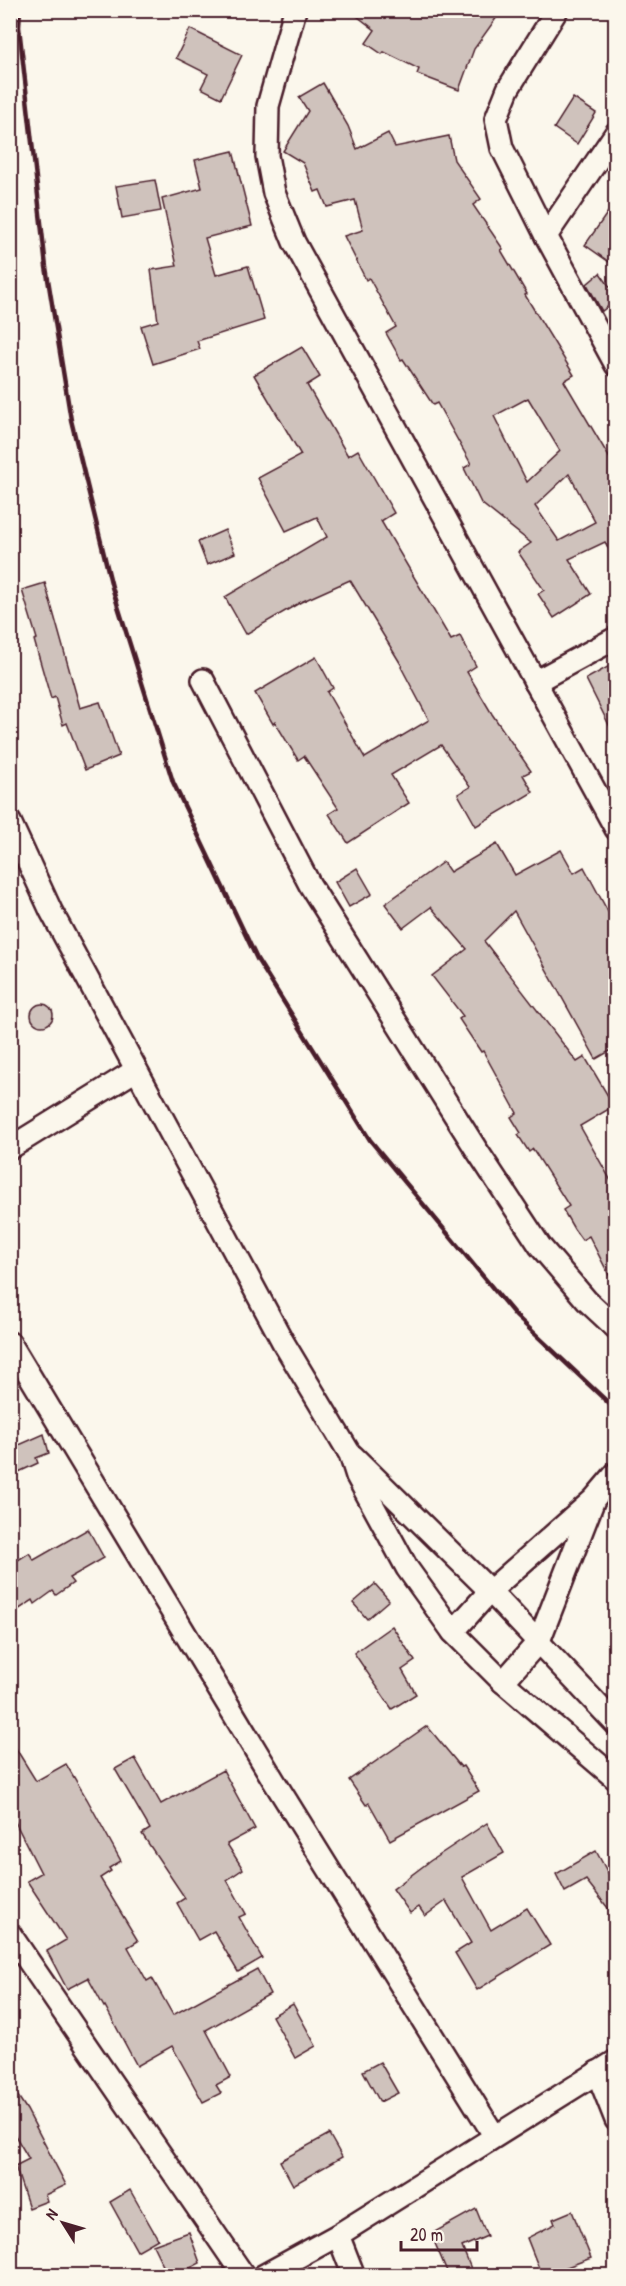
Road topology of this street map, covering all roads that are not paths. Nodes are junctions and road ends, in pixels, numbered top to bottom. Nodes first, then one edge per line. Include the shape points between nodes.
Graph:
1 (295, 10) edge
2 (557, 10) edge
3 (615, 133) edge
4 (546, 236) junction
5 (615, 365) edge
6 (615, 638) edge
7 (203, 680) dead end
8 (535, 682) junction
9 (10, 822) edge
10 (615, 829) edge
11 (136, 1070) junction
12 (10, 1148) edge
13 (615, 1328) edge
14 (10, 1343) edge
15 (350, 1454) junction
16 (615, 1473) edge
17 (594, 1499) junction
18 (490, 1591) junction
19 (453, 1632) junction
20 (539, 1641) junction
21 (503, 1682) junction
22 (615, 1724) edge
23 (615, 1779) edge
24 (10, 1934) edge
25 (606, 2067) edge
26 (615, 2120) edge
27 (494, 2135) junction
28 (338, 2235) junction
29 (244, 2276) edge
30 (262, 2276) edge
31 (354, 2276) edge

1 - 8 street via 268,106 267,156 274,193 294,242
2 - 4 street via 508,89 496,119 502,148
3 - 4 street
4 - 5 street
6 - 8 street
7 - 13 street via 310,885 476,1149 540,1246 586,1301
8 - 10 street
9 - 11 street via 51,910
11 - 12 street
11 - 15 street via 283,1342
14 - 27 street via 274,1781
15 - 18 street
15 - 19 street via 357,1476 406,1568
16 - 17 street
17 - 18 street
17 - 20 street
18 - 19 street
18 - 20 street
19 - 21 street
20 - 21 street
20 - 22 street
21 - 23 street
24 - 29 street
25 - 26 street
25 - 27 street
27 - 28 street
28 - 30 street
28 - 31 street

